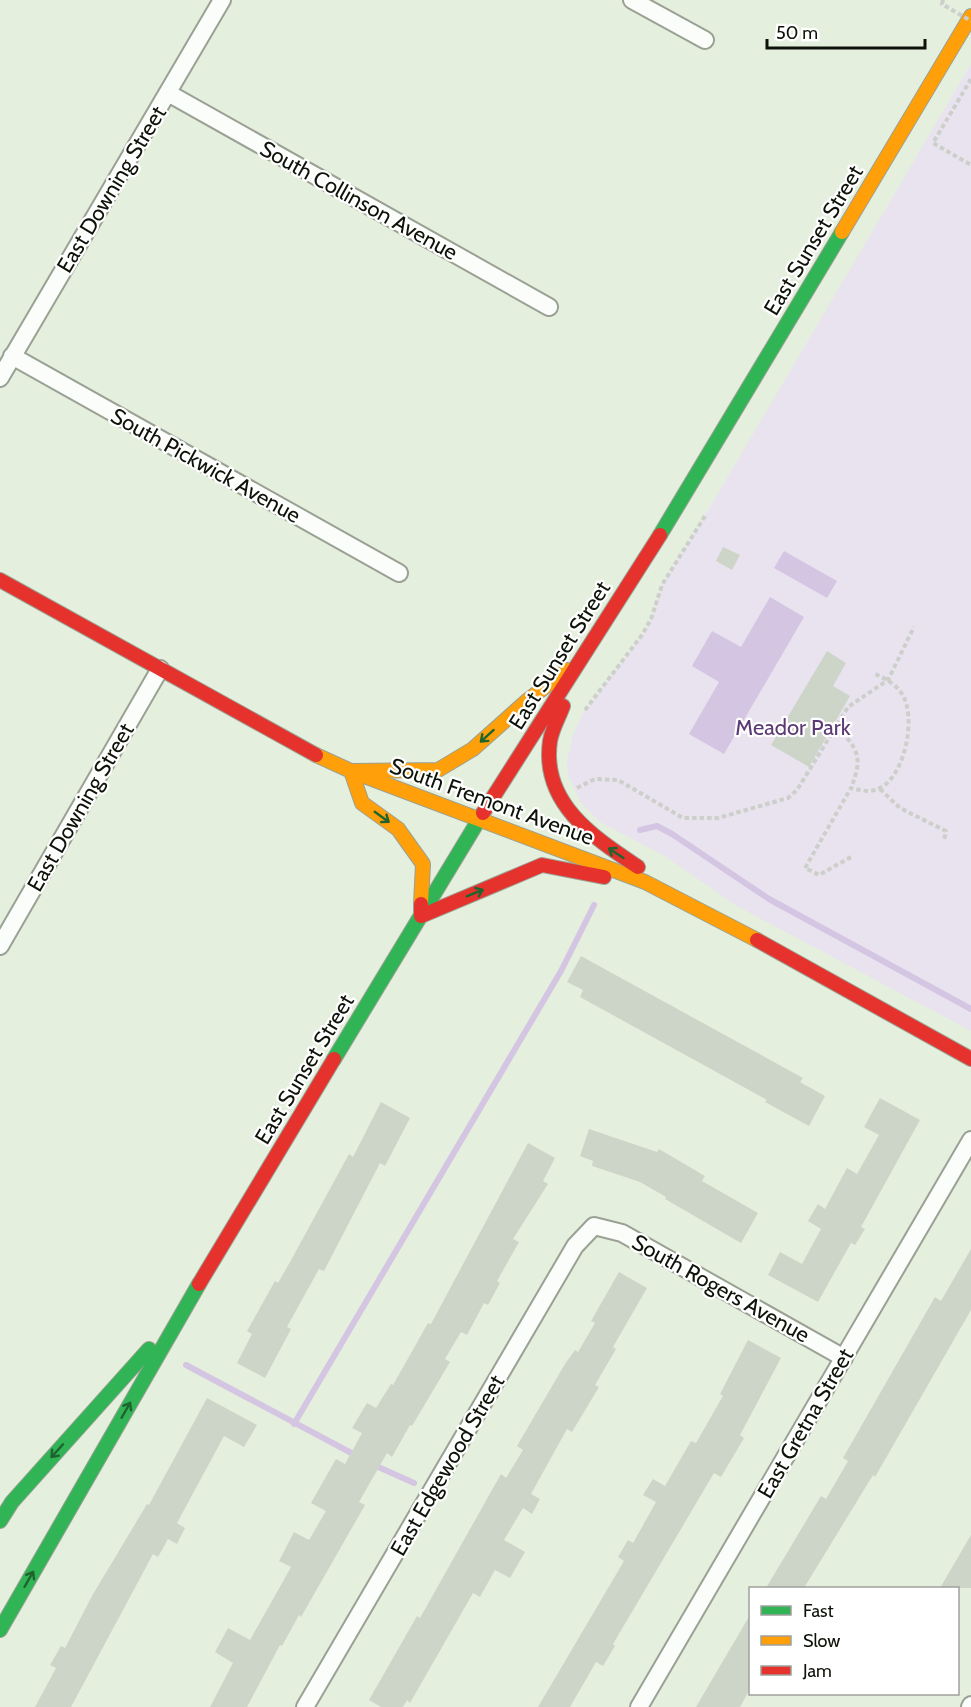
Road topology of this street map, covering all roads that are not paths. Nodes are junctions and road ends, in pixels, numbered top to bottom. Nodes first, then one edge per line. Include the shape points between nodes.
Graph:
1 (222, 0) edge
2 (632, 0) edge
3 (971, 16) edge
4 (705, 40) dead end
5 (168, 93) junction
6 (549, 307) dead end
7 (12, 357) junction
8 (0, 378) edge
9 (399, 573) dead end
10 (0, 580) edge
11 (581, 659) junction
12 (160, 669) junction
13 (351, 771) junction
14 (480, 818) junction
15 (661, 890) junction
16 (421, 916) junction
17 (3, 936) edge
18 (971, 1059) edge
19 (971, 1140) edge
20 (594, 1226) joint
21 (181, 1314) junction
22 (844, 1358) junction
23 (0, 1521) edge
24 (0, 1628) edge
25 (304, 1707) edge
26 (639, 1707) edge

1 - 5 street, East Downing Street
2 - 4 street
3 - 11 main road, East Sunset Street via 675,512
5 - 6 street, South Collinson Avenue
5 - 7 street, East Downing Street
7 - 8 street, East Downing Street
7 - 9 street, South Pickwick Avenue
10 - 12 main road, South Fremont Avenue
11 -> 13 main road via 473,749 438,770
11 - 14 main road, East Sunset Street
15 -> 11 main road via 644,870 589,835 568,811 550,777 550,741
12 - 13 main road, South Fremont Avenue
12 - 17 street, East Downing Street
13 - 14 main road, South Fremont Avenue
13 -> 16 main road via 362,803 398,829 423,864
14 - 15 main road, South Fremont Avenue
14 - 16 main road, East Sunset Street
16 -> 15 main road via 542,865
15 - 18 main road, South Fremont Avenue
16 - 21 main road, East Sunset Street
19 - 22 street, East Gretna Street
20 - 22 street, South Rogers Avenue via 622,1233
20 - 25 street, East Edgewood Street via 569,1257
21 -> 23 main road, East Sunset Street via 12,1502
24 -> 21 main road, East Sunset Street
22 - 26 street, East Gretna Street

